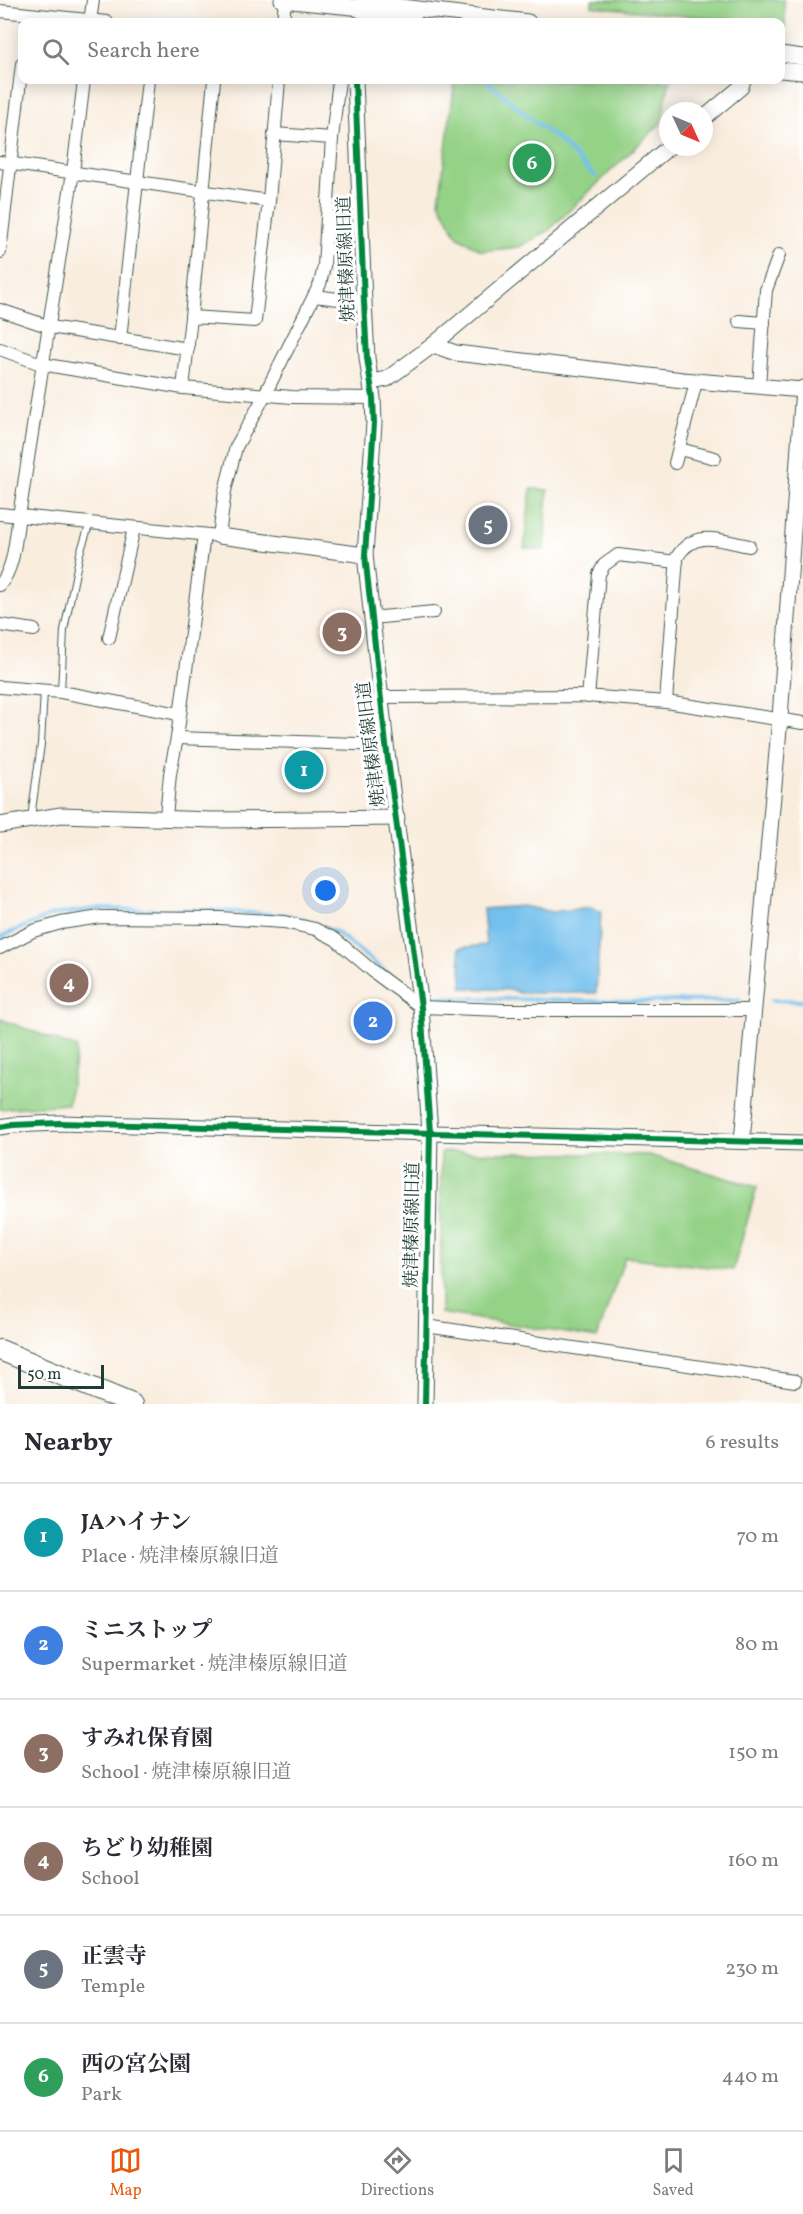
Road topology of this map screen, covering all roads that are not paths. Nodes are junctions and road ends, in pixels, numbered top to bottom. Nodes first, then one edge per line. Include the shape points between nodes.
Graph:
1 (93, 0) edge
2 (284, 0) edge
3 (352, 10) edge
4 (0, 11) edge
5 (28, 18) edge
6 (90, 18) edge
7 (283, 18) edge
8 (381, 18) edge
9 (494, 18) edge
10 (785, 55) edge
11 (803, 57) edge
12 (785, 70) edge
13 (803, 72) edge
14 (19, 84) edge
15 (84, 84) edge
16 (148, 84) edge
17 (214, 84) edge
18 (279, 84) edge
19 (339, 84) edge
20 (355, 84) edge
21 (742, 84) edge
22 (713, 110) edge
23 (274, 134) junction
24 (332, 138) junction
25 (659, 155) edge
26 (5, 163) edge
27 (73, 172) junction
28 (138, 182) junction
29 (202, 191) junction
30 (269, 201) junction
31 (0, 252) edge
32 (779, 255) dead end
33 (314, 296) junction
34 (364, 302) junction
35 (0, 309) edge
36 (191, 317) junction
37 (739, 321) dead end
38 (764, 323) junction
39 (50, 327) junction
40 (120, 339) junction
41 (433, 345) junction
42 (0, 349) edge
43 (188, 349) junction
44 (42, 364) junction
45 (696, 382) junction
46 (759, 386) junction
47 (183, 388) junction
48 (803, 389) edge
49 (373, 390) junction
50 (264, 395) junction
51 (679, 448) junction
52 (715, 458) dead end
53 (675, 463) dead end
54 (0, 513) edge
55 (19, 516) junction
56 (90, 523) junction
57 (134, 528) junction
58 (204, 535) junction
59 (219, 536) junction
60 (749, 546) dead end
61 (365, 555) junction
62 (677, 562) junction
63 (0, 585) edge
64 (434, 612) dead end
65 (371, 618) junction
66 (0, 625) edge
67 (34, 630) dead end
68 (109, 638) dead end
69 (0, 687) edge
70 (44, 691) junction
71 (60, 692) junction
72 (382, 697) junction
73 (588, 697) junction
74 (666, 702) junction
75 (179, 714) junction
76 (780, 718) junction
77 (803, 723) edge
78 (177, 738) junction
79 (386, 745) junction
80 (166, 817) junction
81 (397, 818) junction
82 (31, 820) junction
83 (0, 825) edge
84 (0, 948) edge
85 (421, 1007) junction
86 (755, 1010) junction
87 (0, 1127) edge
88 (430, 1132) junction
89 (742, 1141) junction
90 (803, 1143) edge
91 (426, 1326) junction
92 (0, 1350) edge
93 (0, 1358) edge
94 (35, 1365) junction
95 (795, 1381) dead end
96 (132, 1404) edge
97 (425, 1404) edge

1 - 6 street
2 - 3 street
2 - 7 street
3 - 8 street
3 - 9 street via 385,5
4 - 5 street
10 - 11 street
12 - 13 street
14 - 26 street
15 - 27 street
16 - 28 street
17 - 29 street
18 - 23 street
19 - 24 street
20 - 34 street, 焼津榛原線旧道
21 - 22 street
23 - 24 street
23 - 30 street
24 - 33 street via 324,266
25 - 41 street
26 - 27 street
26 - 31 street
27 - 28 street
27 - 39 street
28 - 29 street
28 - 40 street
29 - 30 street
29 - 36 street
30 - 36 street via 255,321
32 - 38 street via 766,290
33 - 34 street
33 - 50 street
34 - 49 street, 焼津榛原線旧道
35 - 39 street
36 - 43 street
37 - 38 street
38 - 46 street
39 - 40 street
39 - 44 street
40 - 43 street
41 - 45 street via 456,353
41 - 49 street
42 - 44 street
43 - 47 street
44 - 47 street
44 - 55 street
45 - 46 street
45 - 51 street
46 - 48 street
47 - 50 street
48 - 76 street
49 - 50 street via 361,399
49 - 61 street, 焼津榛原線旧道
50 - 59 street via 236,447
51 - 52 street
51 - 53 street
54 - 55 street
55 - 56 street
55 - 63 street via 11,564
56 - 57 street
56 - 71 lane via 64,630
57 - 58 street
57 - 68 street
58 - 59 street
58 - 75 street
59 - 61 street
60 - 62 street via 702,538 684,545
61 - 65 street, 焼津榛原線旧道
62 - 73 street via 618,555 598,574
62 - 74 street
64 - 65 street
65 - 72 street, 焼津榛原線旧道
66 - 67 street
69 - 70 street
70 - 71 street
70 - 82 lane
71 - 75 street
72 - 73 street
72 - 79 street, 焼津榛原線旧道
73 - 74 street
74 - 76 street
75 - 78 street
76 - 77 street
76 - 86 street
78 - 79 street
78 - 80 street
79 - 81 street, 焼津榛原線旧道
80 - 81 street
80 - 82 street via 61,815
81 - 85 street, 焼津榛原線旧道
82 - 83 street
84 - 85 street via 33,931 100,916 284,922 315,929 335,939
85 - 86 street
85 - 88 street, 焼津榛原線旧道
86 - 89 street
87 - 88 street via 59,1123
88 - 89 street
88 - 91 street, 焼津榛原線旧道
89 - 90 street
91 - 95 street
91 - 97 street, 焼津榛原線旧道
92 - 94 main road
93 - 94 main road
94 - 96 main road

